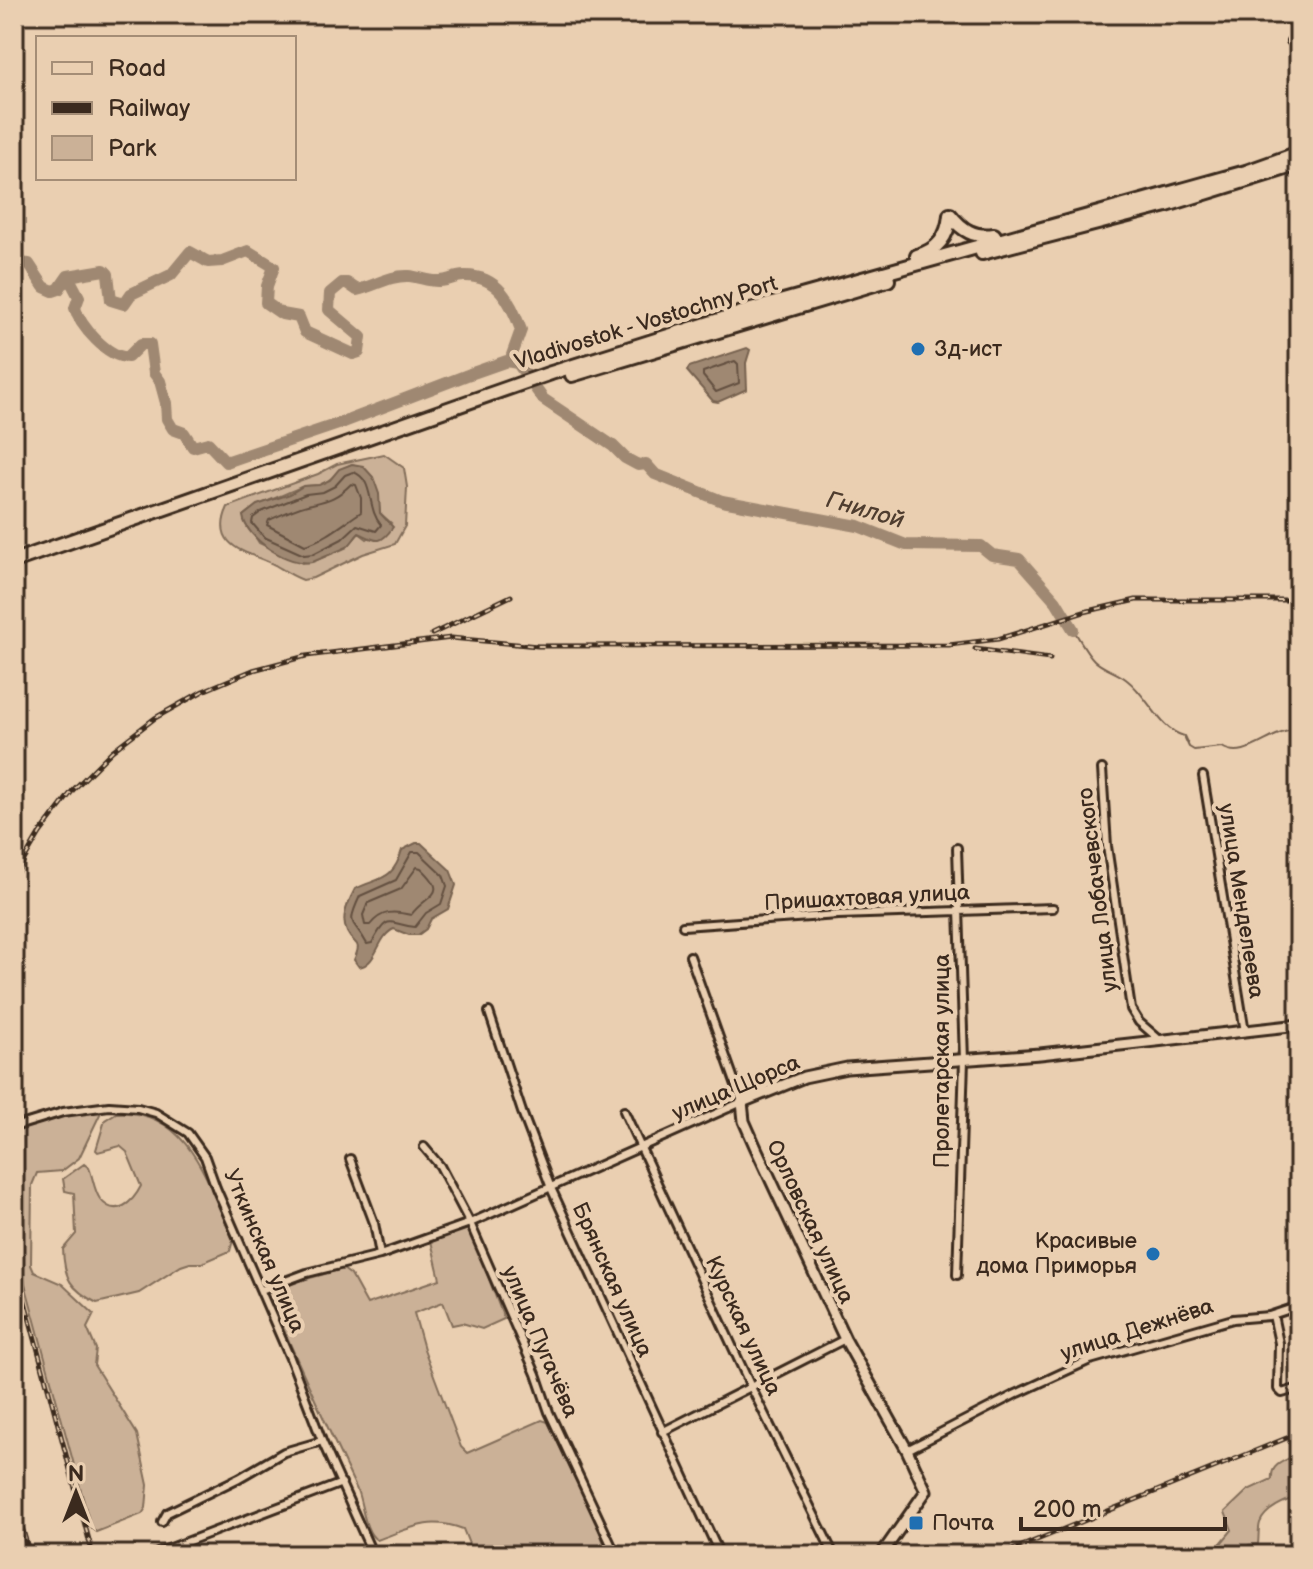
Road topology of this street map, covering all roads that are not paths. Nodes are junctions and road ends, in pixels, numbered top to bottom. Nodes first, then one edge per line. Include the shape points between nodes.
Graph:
1 (1299, 37) edge
2 (1291, 41) dead end
3 (1299, 153) edge
4 (1299, 164) edge
5 (1064, 222) junction
6 (852, 281) junction
7 (553, 376) junction
8 (510, 390) junction
9 (14, 561) edge
10 (14, 569) edge
11 (1102, 769) dead end
12 (1203, 776) dead end
13 (957, 848) dead end
14 (1053, 908) dead end
15 (959, 911) junction
16 (683, 926) dead end
17 (690, 956) dead end
18 (489, 1012) dead end
19 (1299, 1025) edge
20 (1245, 1032) junction
21 (1161, 1041) junction
22 (964, 1060) junction
23 (742, 1102) junction
24 (624, 1111) dead end
25 (14, 1127) edge
26 (424, 1147) dead end
27 (640, 1148) junction
28 (350, 1159) dead end
29 (551, 1188) junction
30 (470, 1223) junction
31 (380, 1255) junction
32 (957, 1275) dead end
33 (261, 1290) junction
34 (1299, 1306) edge
35 (1273, 1315) junction
36 (845, 1339) junction
37 (751, 1387) junction
38 (1299, 1388) edge
39 (662, 1432) junction
40 (322, 1441) junction
41 (907, 1450) junction
42 (342, 1483) junction
43 (162, 1522) dead end
44 (371, 1552) edge
45 (152, 1555) edge
46 (356, 1555) edge
47 (616, 1555) edge
48 (720, 1555) edge
49 (834, 1555) edge
50 (881, 1555) edge

1 - 2 street
3 - 5 highway, Vladivostok - Vostochny Port
4 - 7 highway, Vladivostok - Vostochny Port
5 - 6 highway, Vladivostok - Vostochny Port
5 - 6 highway via 980,236 962,229 950,215 935,248
6 - 7 highway, Vladivostok - Vostochny Port
7 - 8 highway, Vladivostok - Vostochny Port
8 - 9 highway, Vladivostok - Vostochny Port
8 - 10 highway, Vladivostok - Vostochny Port
11 - 21 street, улица Лобачевского via 1107,846 1131,1009
12 - 20 street, улица Менделеева
13 - 15 street, Пролетарская улица
14 - 15 street, Пришахтовая улица
15 - 16 street, Пришахтовая улица
15 - 22 street, Пролетарская улица
17 - 23 street, Орловская улица
18 - 29 street, Брянская улица
19 - 20 main road, улица Щорса
20 - 21 main road, улица Щорса
21 - 22 main road, улица Щорса
22 - 23 main road, улица Щорса via 825,1071
22 - 32 street, Пролетарская улица
23 - 27 street, улица Щорса
23 - 36 main road, Орловская улица via 744,1121
24 - 27 street, Курская улица
25 - 33 street, Уткинская улица via 63,1112 109,1106 156,1113 188,1133 205,1157
26 - 30 street, улица Пугачёва
27 - 29 street, улица Щорса
27 - 37 street, Курская улица
28 - 31 street
29 - 30 street, улица Щорса
29 - 39 street, Брянская улица
30 - 31 street, улица Щорса
30 - 47 street, улица Пугачёва
31 - 33 street, улица Щорса
33 - 40 street, Уткинская улица
34 - 35 street, улица Дежнёва
35 - 38 street via 1279,1343 1278,1389 1282,1393
35 - 41 street, улица Дежнёва via 1233,1319 1090,1360
36 - 37 street
36 - 41 main road, Орловская улица
37 - 39 street
37 - 49 street, Курская улица
39 - 48 street, Брянская улица
40 - 42 street, Уткинская улица
40 - 43 street via 284,1452 167,1513
41 - 50 main road, Орловская улица via 926,1491
42 - 44 street, Уткинская улица
42 - 45 street
44 - 46 street

